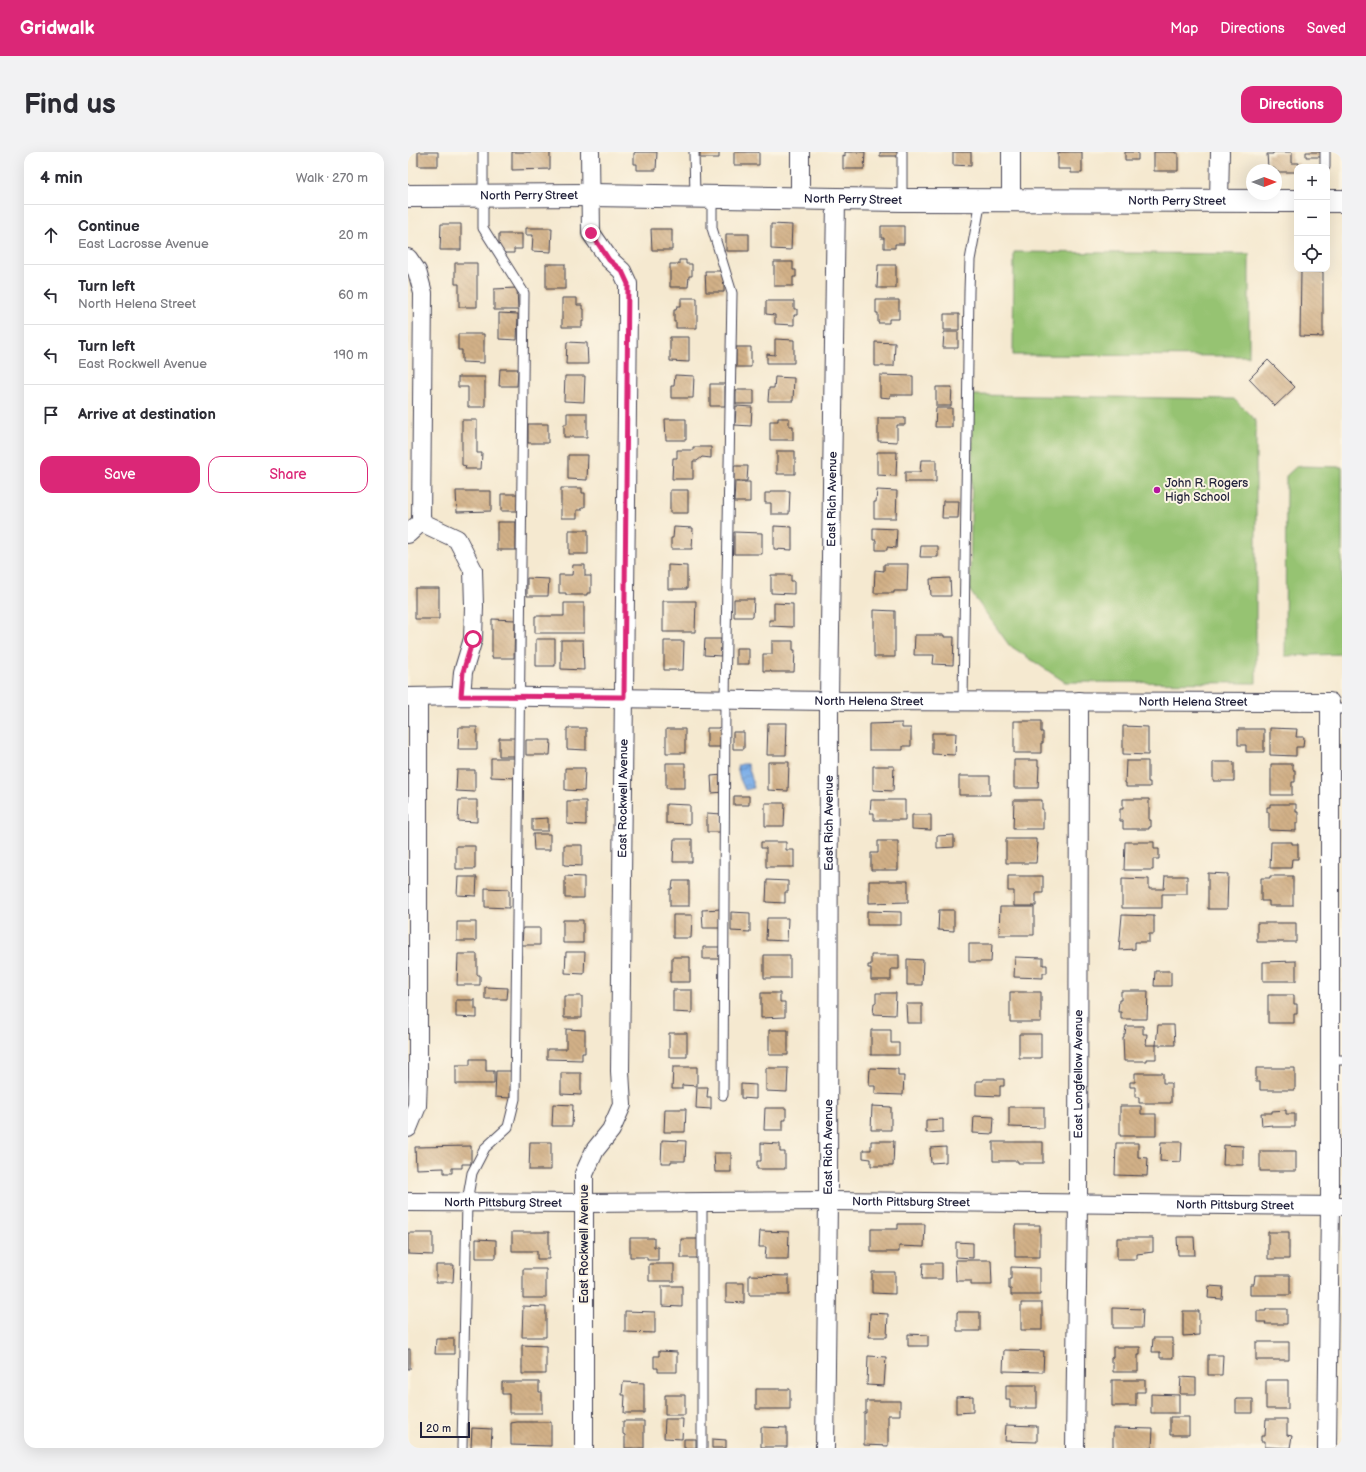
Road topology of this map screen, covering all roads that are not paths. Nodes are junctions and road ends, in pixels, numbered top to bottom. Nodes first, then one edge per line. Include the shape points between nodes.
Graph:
1 (483, 152) edge
2 (590, 152) edge
3 (694, 152) edge
4 (800, 152) edge
5 (902, 152) edge
6 (1011, 152) edge
7 (1220, 152) edge
8 (1325, 152) edge
9 (1325, 164) edge
10 (590, 195) junction
11 (408, 196) edge
12 (483, 196) junction
13 (703, 196) junction
14 (800, 198) junction
15 (836, 199) junction
16 (902, 200) junction
17 (981, 200) junction
18 (1011, 200) junction
19 (1220, 201) junction
20 (1294, 201) edge
21 (1330, 201) edge
22 (1342, 201) edge
23 (408, 258) edge
24 (421, 522) junction
25 (408, 534) edge
26 (461, 696) junction
27 (519, 696) junction
28 (413, 697) edge
29 (624, 697) junction
30 (725, 699) junction
31 (829, 701) junction
32 (963, 701) junction
33 (1079, 701) junction
34 (1334, 707) edge
35 (1336, 1060) edge
36 (723, 1095) dead end
37 (408, 1128) edge
38 (828, 1201) junction
39 (408, 1202) edge
40 (467, 1202) junction
41 (702, 1202) junction
42 (584, 1203) junction
43 (1078, 1203) junction
44 (1336, 1206) edge
45 (462, 1448) edge
46 (584, 1448) edge
47 (702, 1448) edge
48 (825, 1448) edge
49 (1075, 1448) edge
50 (1327, 1448) edge

1 - 12 lane
2 - 10 street, East Rockwell Avenue
3 - 13 lane
4 - 14 street
5 - 16 lane
6 - 18 street
7 - 19 street
8 - 9 lane
10 - 12 street, North Perry Street
10 - 13 street, North Perry Street
10 - 29 street, East Rockwell Avenue via 591,233 609,260 622,271 628,284
11 - 12 street, North Perry Street
12 - 27 lane via 483,228 524,293
13 - 14 street, North Perry Street
13 - 30 lane via 732,293
14 - 15 street, North Perry Street
15 - 16 street, North Perry Street
15 - 31 street, East Rich Avenue
16 - 17 street, North Perry Street
17 - 18 street, North Perry Street
17 - 32 lane via 970,260
18 - 19 street, North Perry Street
19 - 20 street, North Perry Street
21 - 22 street
23 - 24 street via 417,271 423,293
24 - 25 street
24 - 26 street via 457,540 473,570 473,639 463,672
26 - 27 street, North Helena Street
26 - 28 street, North Helena Street
27 - 29 street, North Helena Street
27 - 40 lane via 515,1099 508,1126 485,1148 472,1173
28 - 37 street via 418,1076 417,1106
29 - 30 street, North Helena Street
29 - 42 street, East Rockwell Avenue via 620,1063 622,1105 611,1130 595,1150 584,1174
30 - 31 street, North Helena Street
30 - 36 lane
31 - 32 street, North Helena Street
31 - 38 street, East Rich Avenue
32 - 33 street, North Helena Street
33 - 34 street, North Helena Street
33 - 43 street, East Longfellow Avenue
34 - 35 street
35 - 44 street
38 - 41 street, North Pittsburg Street
38 - 43 street, North Pittsburg Street
38 - 48 street, East Rich Avenue
39 - 40 street, North Pittsburg Street
40 - 42 street, North Pittsburg Street
40 - 45 lane
41 - 42 street, North Pittsburg Street
41 - 47 lane
42 - 46 street, East Rockwell Avenue
43 - 44 street, North Pittsburg Street
43 - 49 street, East Longfellow Avenue
44 - 50 street

